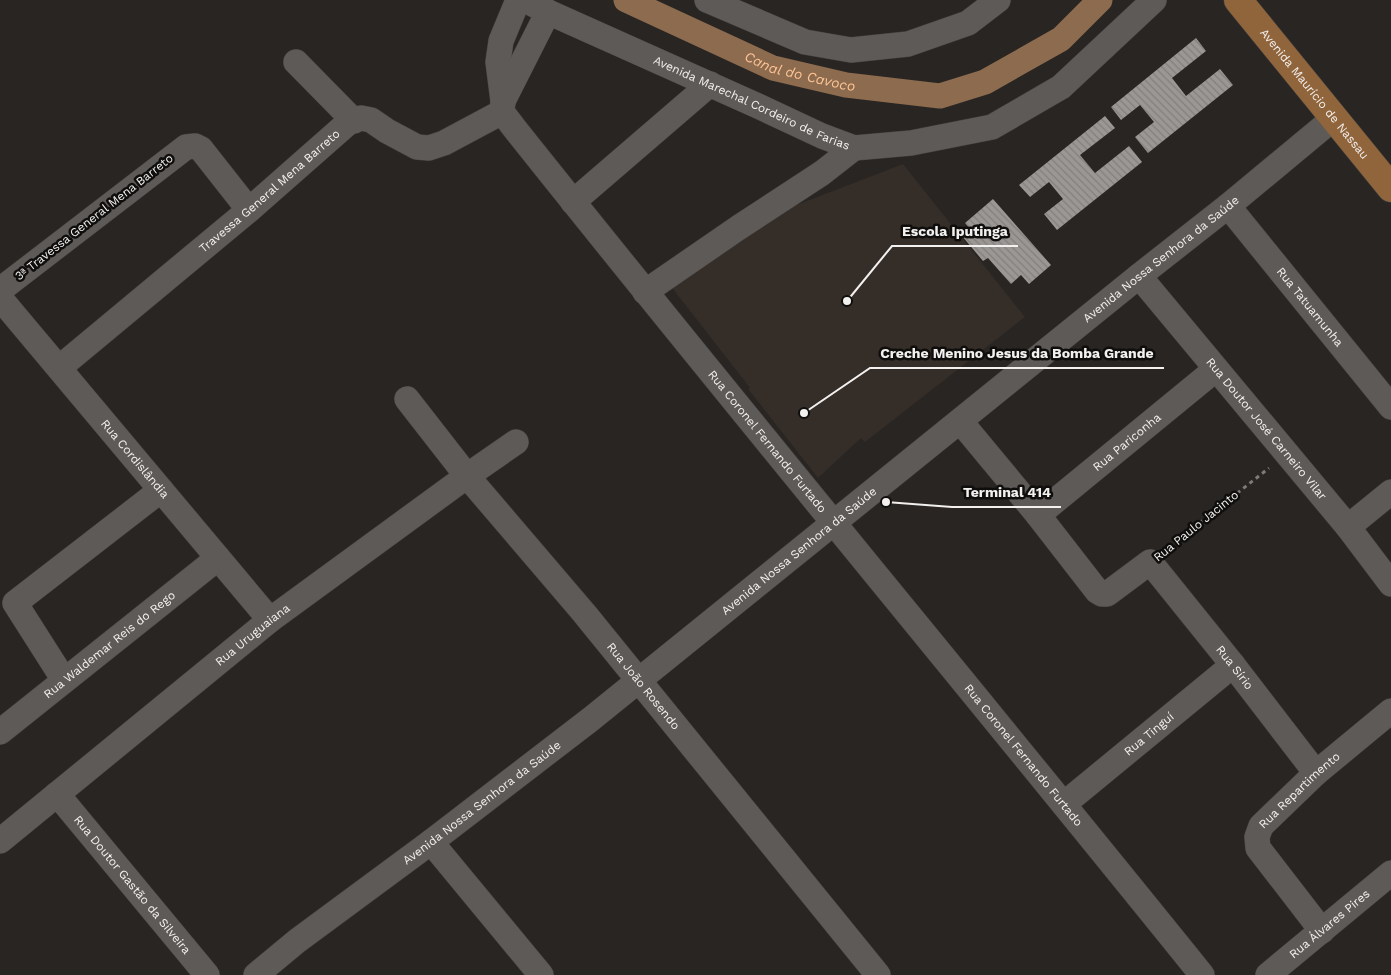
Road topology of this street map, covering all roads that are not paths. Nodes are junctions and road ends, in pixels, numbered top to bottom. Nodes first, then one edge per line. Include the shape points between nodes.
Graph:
1 (707, 0) edge
2 (998, 0) edge
3 (1154, 0) edge
4 (1238, 0) edge
5 (531, 3) edge
6 (296, 62) dead end
7 (710, 84) junction
8 (503, 106) junction
9 (1334, 118) junction
10 (354, 121) junction
11 (854, 148) junction
12 (1391, 188) edge
13 (573, 202) junction
14 (1228, 206) junction
15 (249, 210) junction
16 (1139, 276) junction
17 (0, 290) edge
18 (645, 292) junction
19 (0, 298) edge
20 (59, 368) junction
21 (1216, 369) junction
22 (407, 399) dead end
23 (1391, 407) edge
24 (960, 421) junction
25 (516, 442) dead end
26 (467, 476) junction
27 (161, 490) junction
28 (1391, 492) edge
29 (1038, 516) junction
30 (834, 523) junction
31 (1348, 527) junction
32 (218, 558) junction
33 (1150, 562) joint
34 (1391, 584) edge
35 (270, 620) junction
36 (1233, 665) junction
37 (64, 680) junction
38 (639, 680) junction
39 (1391, 711) edge
40 (0, 732) edge
41 (1316, 773) junction
42 (57, 794) junction
43 (1064, 804) junction
44 (0, 841) edge
45 (431, 842) junction
46 (1391, 873) edge
47 (1322, 931) junction
48 (207, 975) edge
49 (256, 975) edge
50 (541, 975) edge
51 (878, 975) edge
52 (1202, 975) edge
53 (1268, 975) edge

1 - 2 street via 805,42 851,50 908,44 968,23
3 - 11 street, Avenida Marechal Cordeiro de Farias via 1060,87 992,127 911,143
4 - 9 main road, Avenida Maurício de Nassau
5 - 7 street, Avenida Marechal Cordeiro de Farias
5 - 8 street, Rua Coronel Fernando Furtado via 501,41 498,62
6 - 10 street
7 - 11 street, Avenida Marechal Cordeiro de Farias
7 - 13 street
8 - 10 street via 444,143 429,148 417,147 371,120 361,118
8 - 13 street, Rua Coronel Fernando Furtado via 515,130
9 - 12 main road, Avenida Maurício de Nassau
9 - 14 street, Avenida Nossa Senhora da Saúde
10 - 15 street, Travessa General Mena Barreto
11 - 18 street
13 - 18 street, Rua Coronel Fernando Furtado
14 - 16 street, Avenida Nossa Senhora da Saúde
14 - 23 street, Rua Tatuamunha
15 - 17 street, 3ª Travessa General Mena Barreto via 201,149 186,147
15 - 20 street, Travessa General Mena Barreto
16 - 21 street, Rua Doutor José Carneiro Vilar
16 - 24 street, Avenida Nossa Senhora da Saúde
18 - 30 street, Rua Coronel Fernando Furtado
19 - 20 street, Rua Cordislândia
20 - 27 street, Rua Cordislândia
21 - 29 street, Rua Pariconha
21 - 31 street, Rua Doutor José Carneiro Vilar
22 - 26 street, Rua João Rosendo
24 - 29 street
24 - 30 street, Avenida Nossa Senhora da Saúde
25 - 26 street, Rua Uruguaiana
26 - 35 street, Rua Uruguaiana
26 - 38 street, Rua João Rosendo
27 - 32 street, Rua Cordislândia
27 - 37 street via 15,604
28 - 31 street
29 - 33 street, Rua Paulo Jacinto via 1102,594 1107,594
30 - 38 street, Avenida Nossa Senhora da Saúde
30 - 43 street, Rua Coronel Fernando Furtado
31 - 34 street, Rua Doutor José Carneiro Vilar
32 - 35 street, Rua Cordislândia
32 - 37 street, Rua Waldemar Reis do Rego
33 - 36 street, Rua Sírio
35 - 42 street, Rua Uruguaiana
36 - 41 street, Rua Sírio
36 - 43 street, Rua Tinguí
37 - 40 street, Rua Waldemar Reis do Rego
38 - 45 street, Avenida Nossa Senhora da Saúde
38 - 51 street, Rua João Rosendo
39 - 41 street, Rua Repartimento
41 - 47 street, Rua Repartimento via 1261,826 1257,837 1258,848
42 - 44 street, Rua Uruguaiana
42 - 48 street, Rua Doutor Gastão da Silveira
43 - 52 street, Rua Coronel Fernando Furtado
45 - 49 street, Avenida Nossa Senhora da Saúde
45 - 50 street
46 - 47 street, Rua Álvares Pires
47 - 53 street, Rua Álvares Pires

